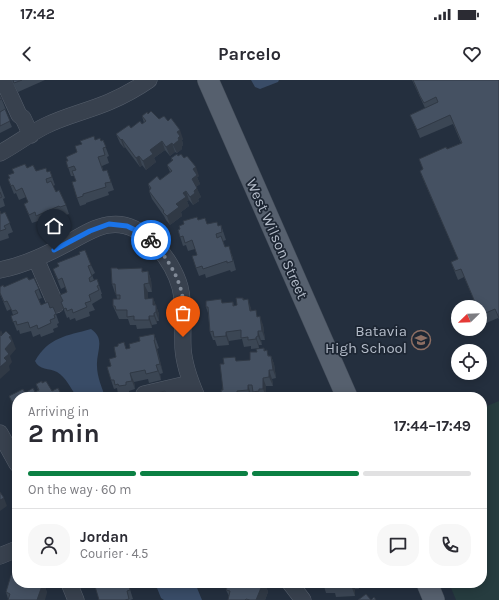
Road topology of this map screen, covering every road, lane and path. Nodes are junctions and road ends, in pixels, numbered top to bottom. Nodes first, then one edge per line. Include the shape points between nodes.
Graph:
1 (3, 80) edge
2 (149, 80) edge
3 (208, 80) edge
4 (31, 135) junction
5 (0, 153) edge
6 (36, 259) junction
7 (0, 270) edge
8 (56, 305) dead end
9 (194, 390) edge
10 (169, 392) edge
11 (345, 392) edge
12 (0, 433) edge
13 (12, 455) edge
14 (12, 551) edge
15 (0, 556) edge
16 (71, 588) edge
17 (294, 588) edge
18 (429, 588) edge
19 (76, 600) edge
20 (303, 600) edge
21 (434, 600) edge

1 - 4 street
2 - 4 street via 108,103 44,126
3 - 11 main road, West Wilson Street
4 - 5 street
6 - 7 street
6 - 8 street
6 - 9 street via 109,224 127,226 147,236 161,252 180,286 183,300 183,350
9 - 10 street
12 - 13 street
14 - 15 street
16 - 19 street
17 - 20 street
18 - 21 main road

